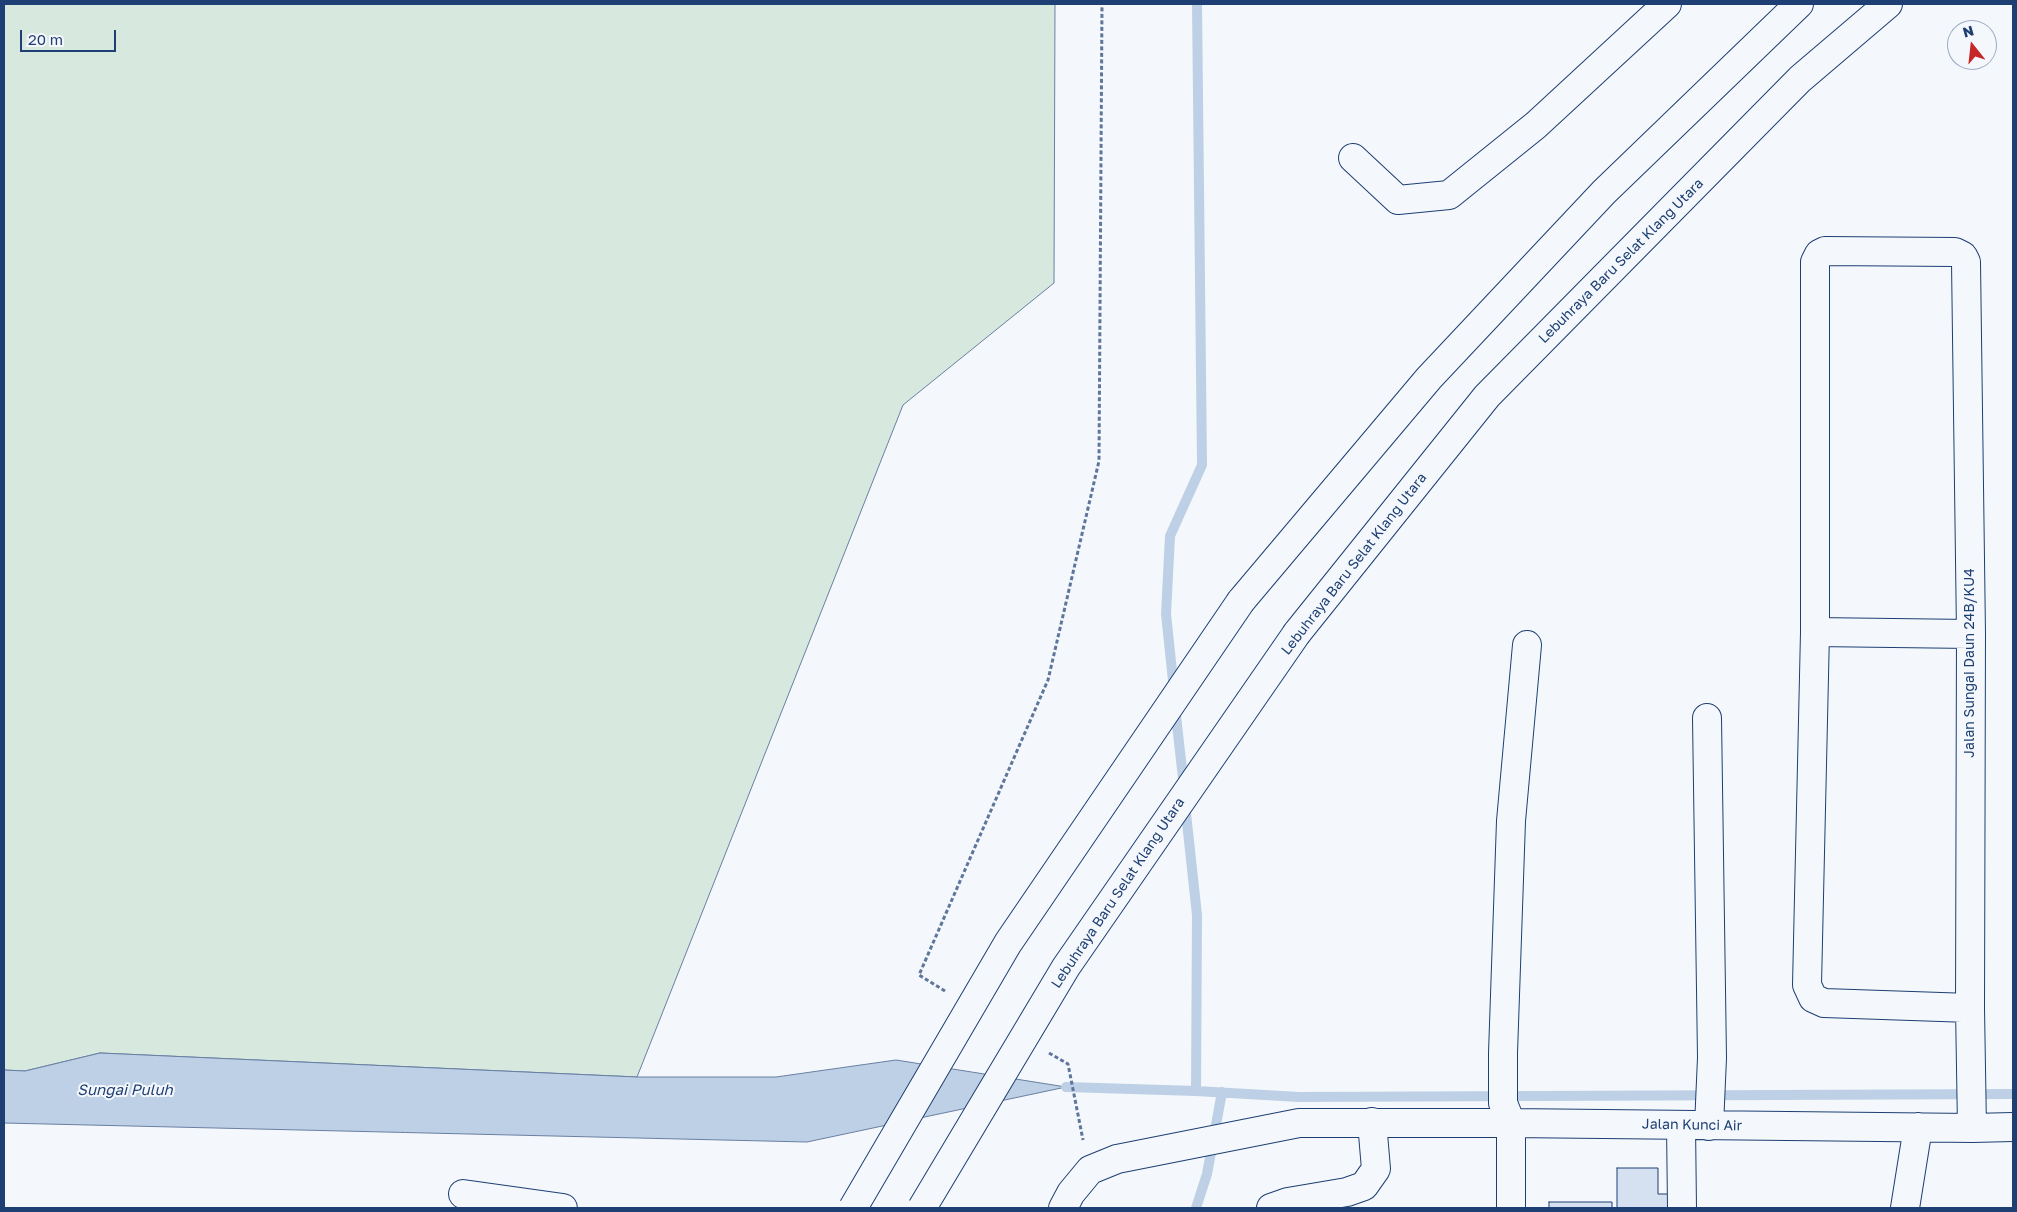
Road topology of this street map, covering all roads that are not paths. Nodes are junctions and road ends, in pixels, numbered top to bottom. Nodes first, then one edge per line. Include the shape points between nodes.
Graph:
1 (1667, 4) edge
2 (1799, 4) edge
3 (1888, 4) edge
4 (1353, 158) dead end
5 (1815, 632) junction
6 (1971, 634) junction
7 (1527, 644) dead end
8 (1707, 718) dead end
9 (1970, 1008) junction
10 (1507, 1113) junction
11 (1709, 1116) junction
12 (1972, 1117) junction
13 (1372, 1122) junction
14 (1681, 1124) junction
15 (2013, 1127) edge
16 (1918, 1128) junction
17 (463, 1194) dead end
18 (563, 1208) edge
19 (853, 1208) edge
20 (922, 1208) edge
21 (1063, 1208) edge
22 (1271, 1208) edge
23 (1510, 1208) edge
24 (1682, 1208) edge
25 (1906, 1208) edge

1 - 4 main road via 1536,125 1449,195 1398,200
2 - 19 main road, bridge via 1604,192 1429,378 1241,602 1008,944
3 - 20 main road, Lebuhraya Baru Selat Klang Utara, bridge via 1800,79 1487,396 1297,633 1066,967
5 - 6 main road
5 - 6 main road, Jalan Sungai Daun 24B/KU4 via 1815,262 1825,251 1955,252 1966,262
5 - 9 main road via 1807,985 1813,998 1824,1003
6 - 9 main road, Jalan Sungai Daun 24B/KU4
7 - 10 main road via 1512,821 1503,1053
8 - 11 main road via 1712,1058
9 - 12 main road, Jalan Sungai Daun 24B/KU4
10 - 13 main road, Jalan Kunci Air
10 - 14 main road, Jalan Kunci Air
10 - 23 main road
11 - 14 main road, Jalan Kunci Air
11 - 16 main road, Jalan Kunci Air
12 - 15 main road, Jalan Kunci Air
12 - 16 main road, Jalan Kunci Air
13 - 21 main road, Jalan Kunci Air via 1300,1123 1117,1159 1090,1170
13 - 22 main road via 1376,1169 1364,1186
14 - 24 main road
16 - 25 main road
17 - 18 main road

